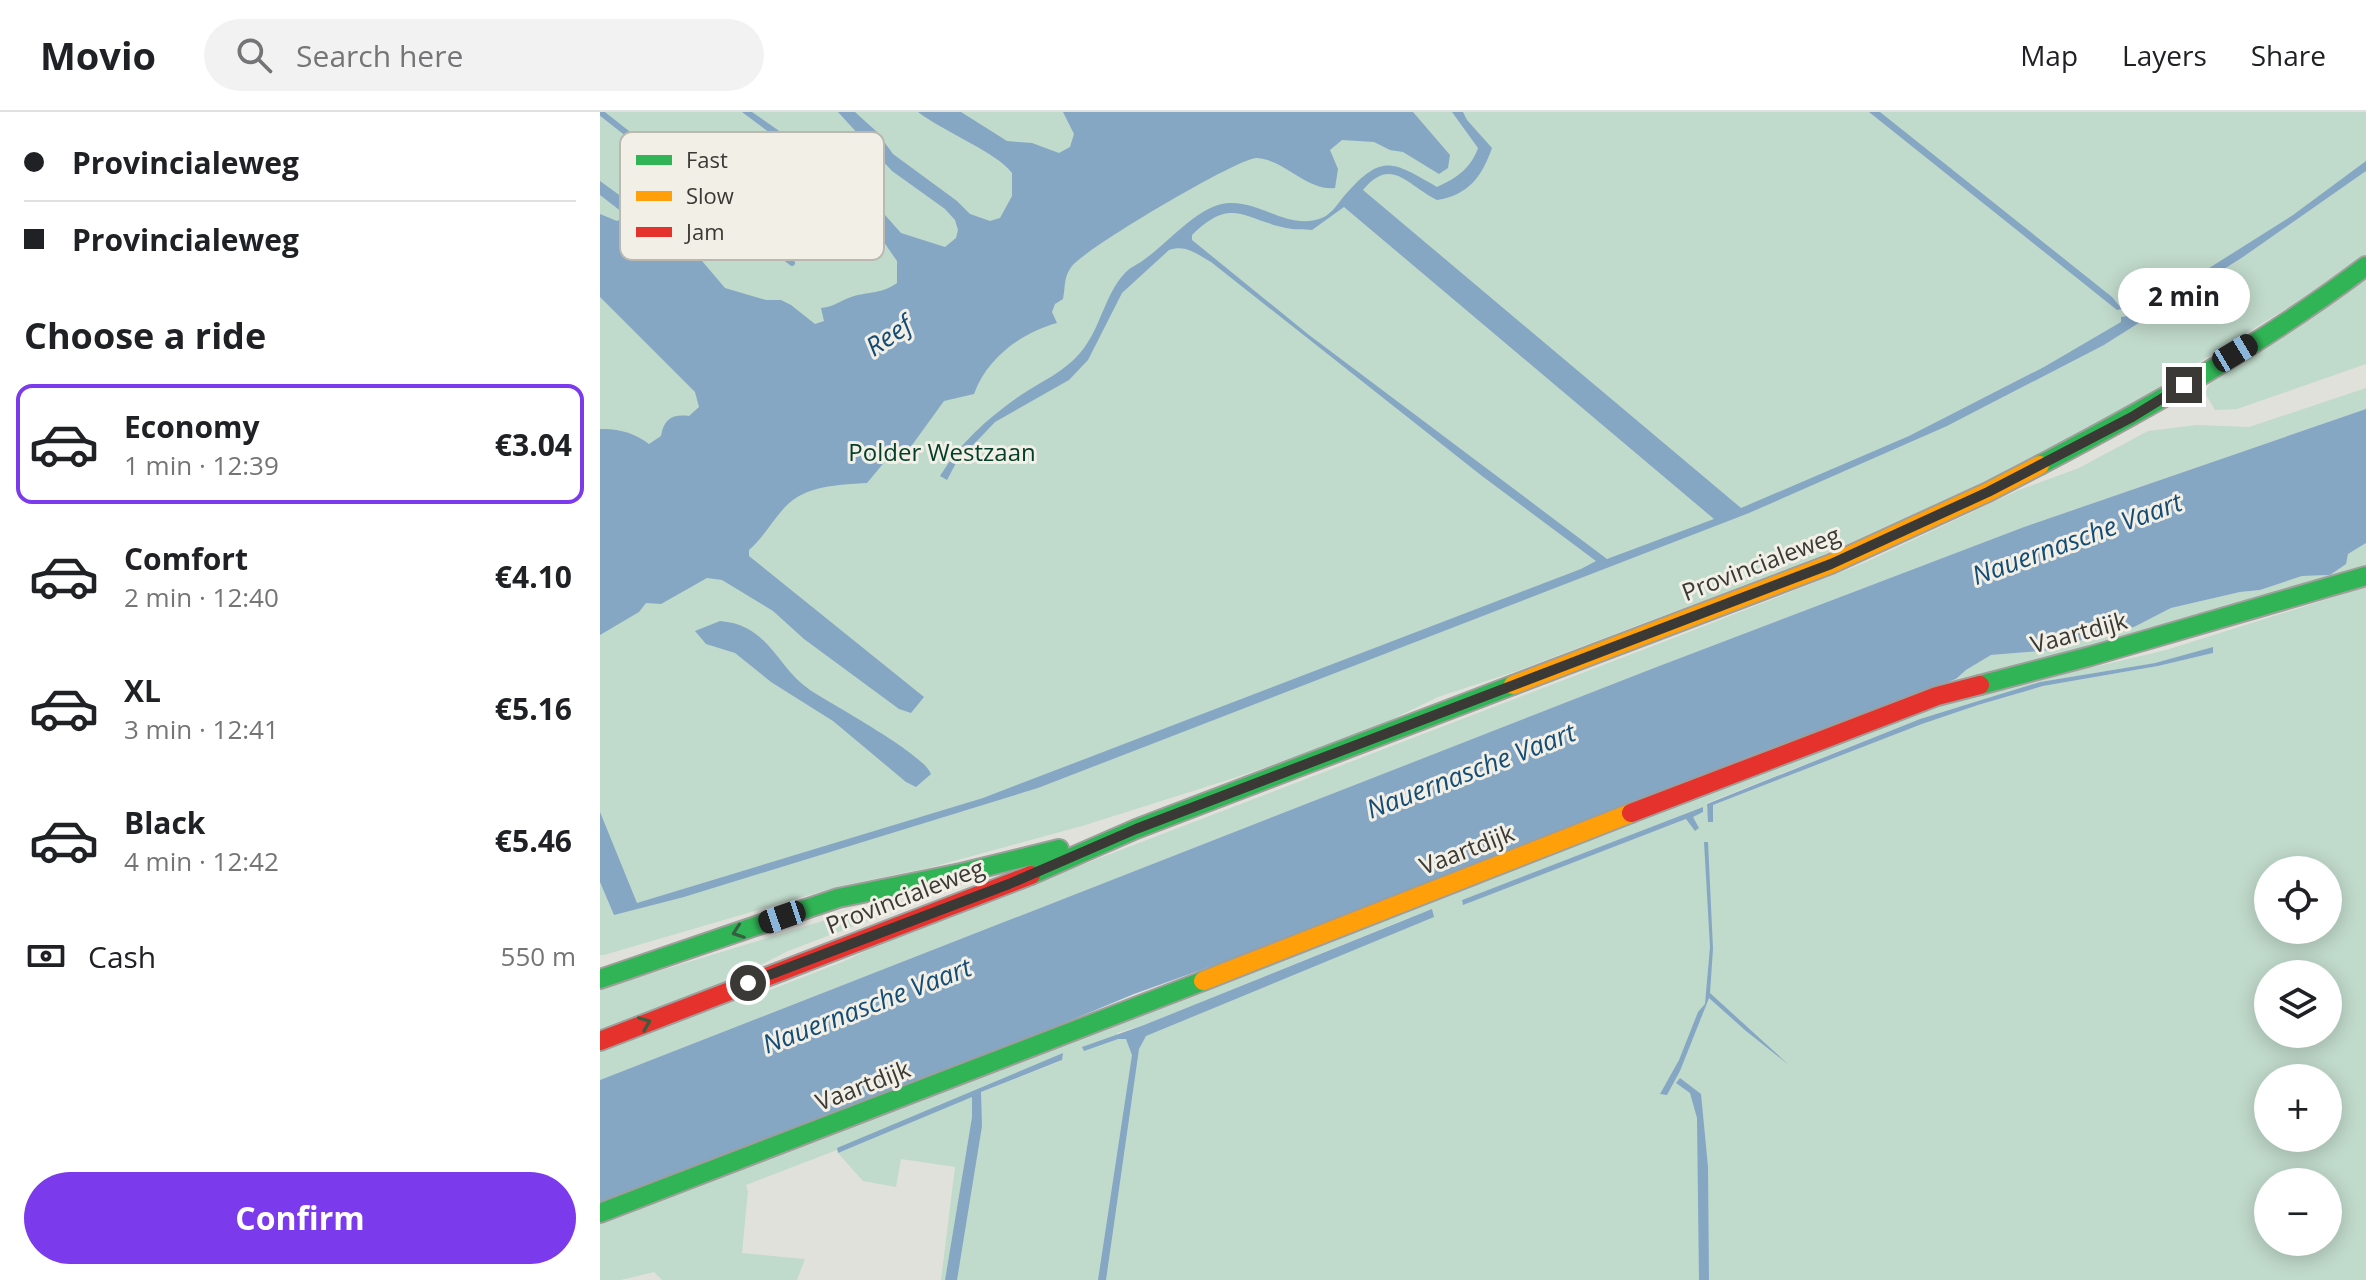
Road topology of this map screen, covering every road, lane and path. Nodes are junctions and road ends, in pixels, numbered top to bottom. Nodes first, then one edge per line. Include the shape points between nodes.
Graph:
1 (2366, 266) edge
2 (2366, 576) edge
3 (1136, 829) junction
4 (600, 979) edge
5 (600, 1041) edge
6 (600, 1213) edge

1 - 3 main road, Provincialeweg via 2313,306 2132,417 1988,492 1831,564
2 - 6 main road, Vaartdijk via 1937,696
3 -> 4 main road, Provincialeweg via 838,898
5 -> 3 main road, Provincialeweg via 1009,884

